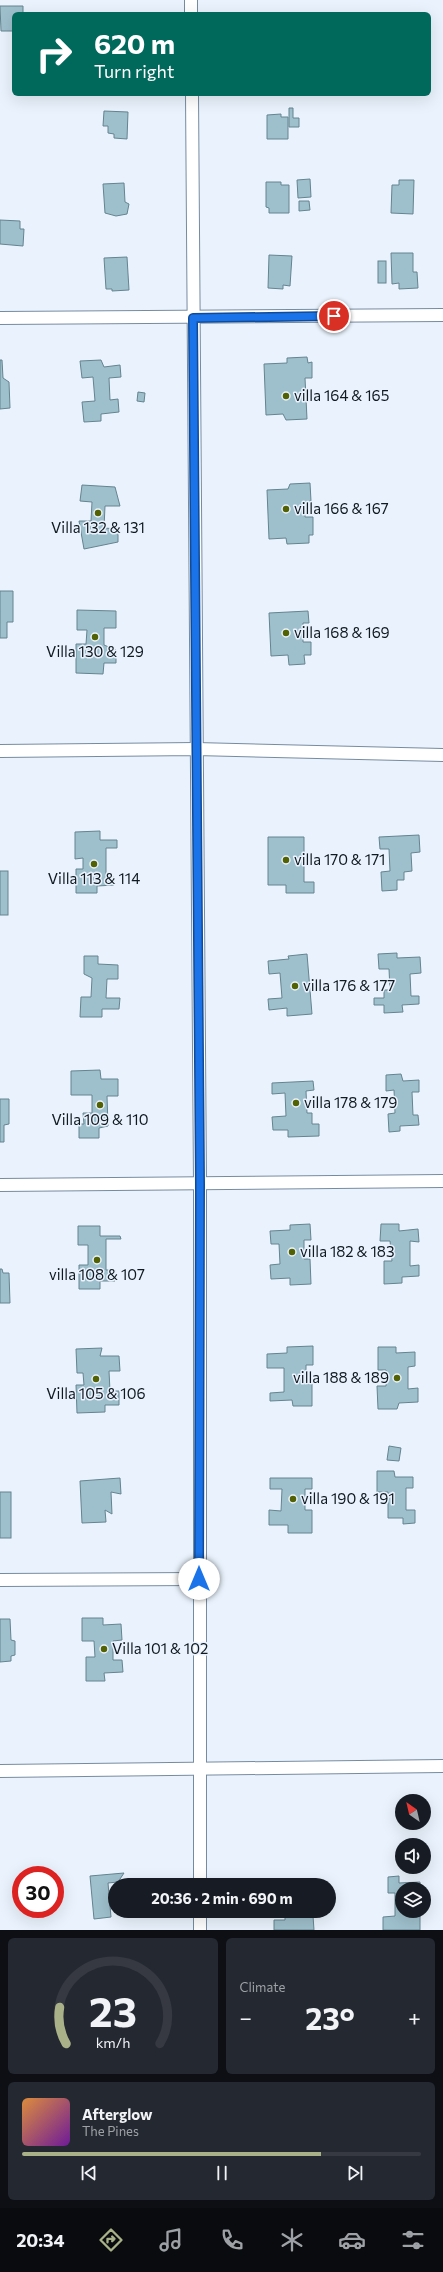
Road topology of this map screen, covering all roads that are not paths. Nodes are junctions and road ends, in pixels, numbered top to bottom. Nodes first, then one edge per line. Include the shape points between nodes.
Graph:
1 (191, 0) edge
2 (191, 12) edge
3 (192, 96) edge
4 (443, 314) edge
5 (0, 318) edge
6 (193, 318) junction
7 (196, 749) junction
8 (0, 751) edge
9 (443, 755) edge
10 (443, 1181) edge
11 (200, 1184) junction
12 (0, 1185) edge
13 (199, 1579) junction
14 (0, 1580) edge
15 (443, 1766) edge
16 (201, 1768) junction
17 (0, 1771) edge
18 (200, 1878) edge
19 (200, 1918) edge
20 (200, 1930) edge

1 - 2 street
3 - 6 street
4 - 6 street
5 - 6 street
6 - 7 street
7 - 8 street
7 - 9 street
7 - 11 street
10 - 11 street
11 - 12 street
11 - 13 street
13 - 14 street
13 - 16 street
15 - 16 street
16 - 17 street
16 - 18 street
19 - 20 street

